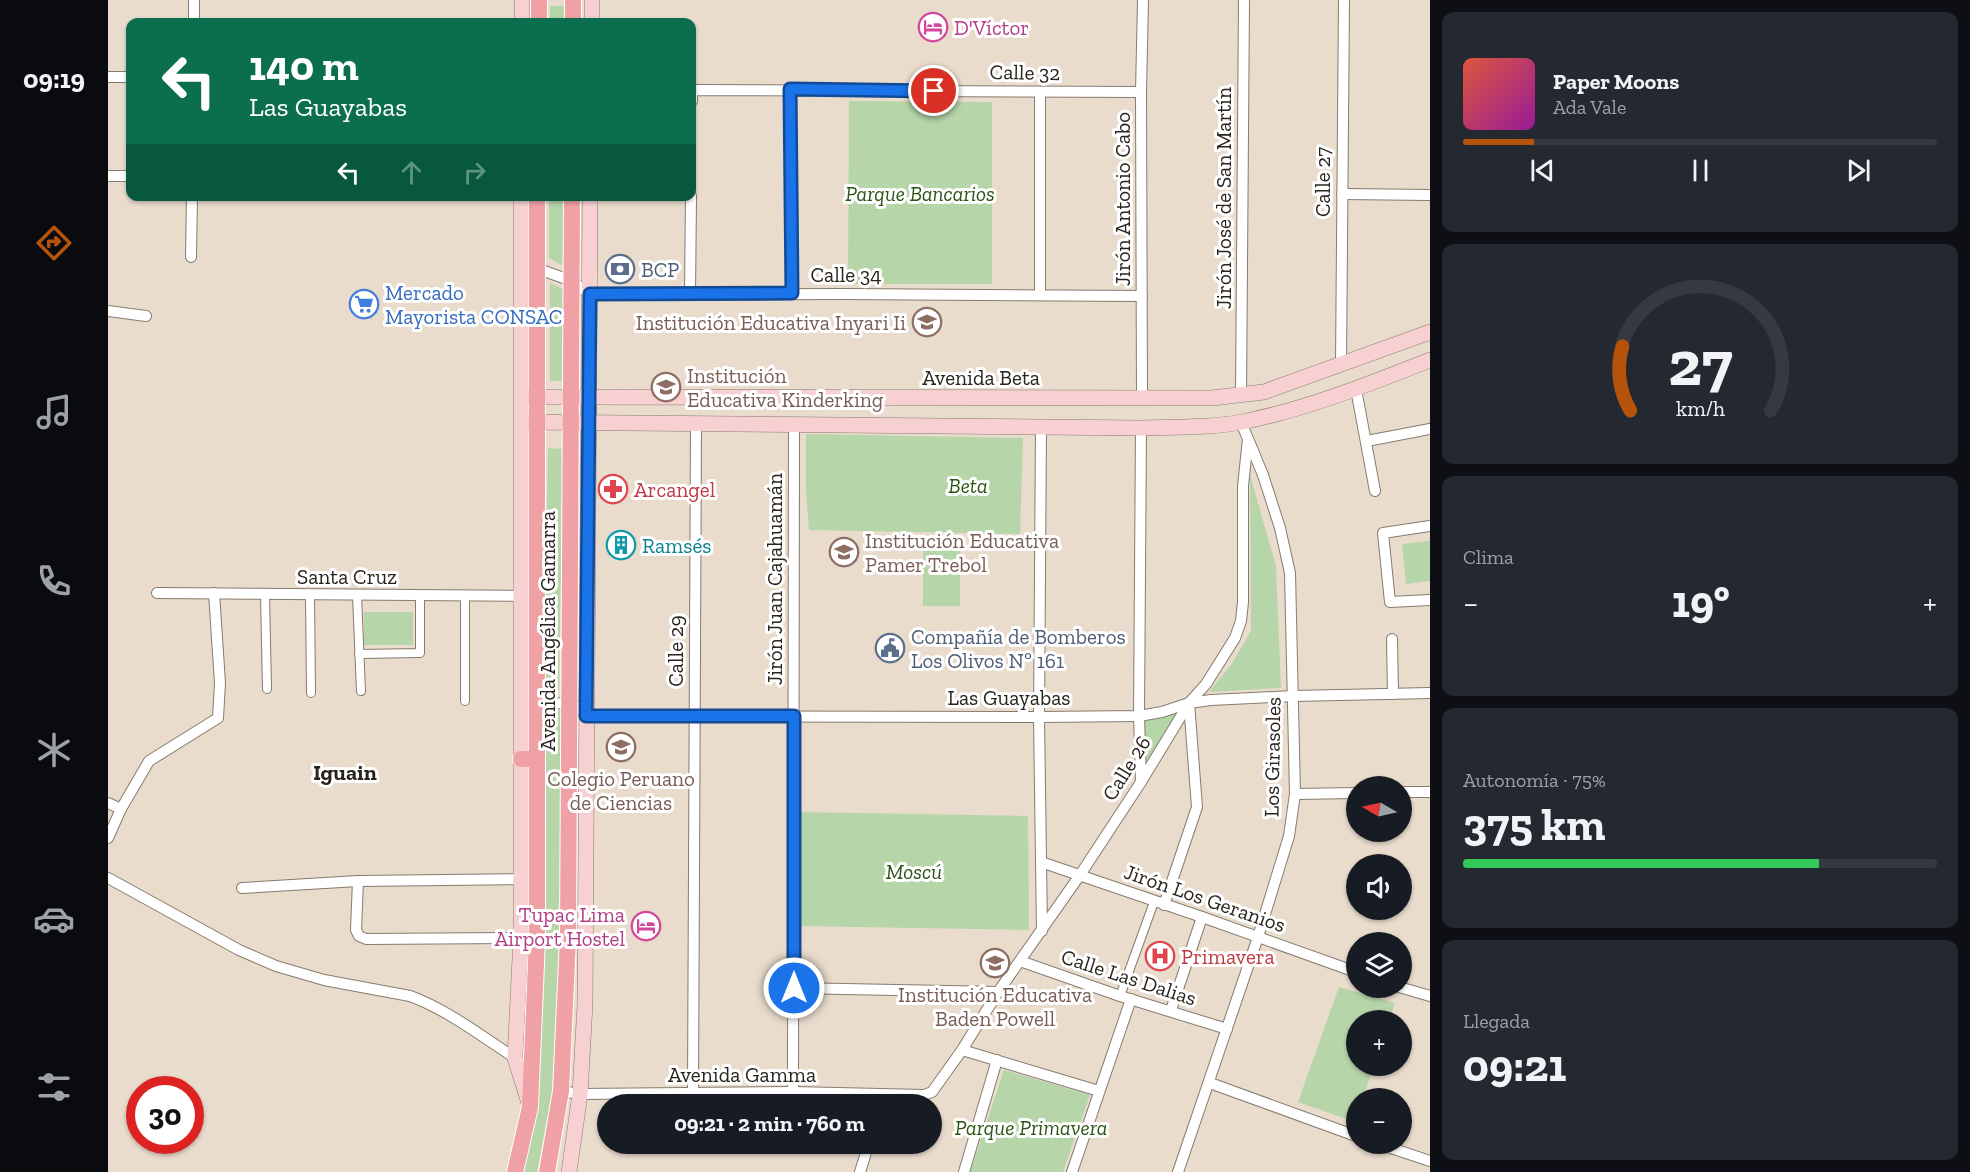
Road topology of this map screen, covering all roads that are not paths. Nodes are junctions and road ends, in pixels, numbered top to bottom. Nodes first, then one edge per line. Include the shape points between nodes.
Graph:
1 (194, 0) edge
2 (522, 0) edge
3 (539, 0) edge
4 (573, 0) edge
5 (592, 0) edge
6 (1143, 0) edge
7 (1244, 0) edge
8 (1344, 0) edge
9 (194, 18) edge
10 (522, 18) edge
11 (539, 18) edge
12 (573, 18) edge
13 (592, 18) edge
14 (108, 77) edge
15 (126, 77) edge
16 (790, 89) junction
17 (696, 90) edge
18 (1040, 92) junction
19 (1141, 92) junction
20 (108, 176) edge
21 (126, 176) edge
22 (1342, 194) junction
23 (1430, 195) edge
24 (192, 201) edge
25 (521, 201) edge
26 (536, 201) edge
27 (572, 201) edge
28 (590, 201) edge
29 (691, 201) edge
30 (191, 257) dead end
31 (528, 268) junction
32 (572, 281) junction
33 (792, 293) junction
34 (590, 294) junction
35 (690, 294) junction
36 (1040, 294) junction
37 (1142, 296) junction
38 (108, 311) edge
39 (146, 316) dead end
40 (1430, 332) edge
41 (1430, 360) edge
42 (1341, 365) junction
43 (1356, 389) junction
44 (1241, 396) junction
45 (529, 397) junction
46 (571, 398) junction
47 (588, 398) junction
48 (646, 398) junction
49 (908, 398) junction
50 (1142, 399) junction
51 (529, 422) junction
52 (1241, 422) junction
53 (571, 423) junction
54 (589, 423) junction
55 (647, 424) junction
56 (696, 424) junction
57 (794, 425) junction
58 (909, 426) junction
59 (1041, 426) junction
60 (1141, 428) junction
61 (1430, 429) edge
62 (1248, 439) junction
63 (1367, 441) junction
64 (1375, 491) dead end
65 (1430, 526) edge
66 (157, 593) dead end
67 (214, 593) junction
68 (265, 595) junction
69 (310, 595) junction
70 (357, 595) junction
71 (420, 595) junction
72 (465, 596) junction
73 (529, 596) junction
74 (1430, 600) edge
75 (1392, 639) dead end
76 (359, 654) junction
77 (267, 689) dead end
78 (361, 691) dead end
79 (311, 693) dead end
80 (1430, 693) edge
81 (1393, 694) junction
82 (1294, 696) junction
83 (465, 701) dead end
84 (569, 703) junction
85 (1189, 703) junction
86 (529, 704) junction
87 (586, 716) junction
88 (694, 716) junction
89 (794, 716) junction
90 (1139, 716) junction
91 (1039, 717) junction
92 (1141, 782) junction
93 (1412, 792) edge
94 (1430, 792) edge
95 (1346, 793) edge
96 (1295, 794) junction
97 (108, 803) edge
98 (121, 809) junction
99 (108, 838) edge
100 (1041, 862) junction
101 (1080, 875) junction
102 (108, 878) edge
103 (529, 879) junction
104 (358, 881) junction
105 (242, 888) dead end
106 (1159, 903) junction
107 (1202, 917) junction
108 (1042, 931) junction
109 (1258, 937) junction
110 (521, 938) junction
111 (1020, 961) junction
112 (1346, 968) edge
113 (794, 988) junction
114 (1412, 991) edge
115 (998, 992) junction
116 (1430, 996) edge
117 (1125, 997) junction
118 (1171, 1010) junction
119 (1227, 1029) junction
120 (962, 1050) junction
121 (515, 1058) junction
122 (997, 1059) junction
123 (1210, 1083) junction
124 (561, 1091) junction
125 (1099, 1091) junction
126 (793, 1092) junction
127 (580, 1094) junction
128 (597, 1094) edge
129 (693, 1094) joint
130 (819, 1094) edge
131 (927, 1094) edge
132 (530, 1107) junction
133 (1346, 1132) edge
134 (866, 1154) edge
135 (1409, 1154) edge
136 (1430, 1161) edge
137 (515, 1172) edge
138 (547, 1172) edge
139 (569, 1172) edge
140 (860, 1172) edge
141 (964, 1172) edge
142 (1072, 1172) edge
143 (1178, 1172) edge

1 - 9 street
2 - 10 main road
3 - 11 main road
4 - 12 main road
5 - 13 main road
6 - 19 street, Jirón Antonio Cabo
7 - 44 street, Jirón José de San Martín
8 - 22 street, Calle 27
14 - 15 street
16 - 17 street, Calle 32
16 - 18 street, Calle 32
16 - 33 street
18 - 19 street, Calle 32
18 - 36 street
19 - 37 street, Jirón Antonio Cabo
20 - 21 street
22 - 23 street
22 - 42 street, Calle 27
24 - 30 street
25 - 31 main road, Avenida Angélica Gamarra
26 - 31 main road, Avenida Angélica Gamarra
27 - 32 main road, Avenida Angélica Gamarra
28 - 34 main road, Avenida Angélica Gamarra
29 - 35 street
31 - 32 street
31 - 45 main road, Avenida Angélica Gamarra
32 - 34 street
32 - 46 main road, Avenida Angélica Gamarra
33 - 35 street, Calle 34
33 - 36 street, Calle 34
34 - 35 street, Calle 34
34 - 47 main road, Avenida Angélica Gamarra
36 - 37 street, Calle 34
37 - 50 street, Jirón Antonio Cabo
38 - 39 street
40 - 42 main road, Avenida Beta
41 - 43 main road
42 - 44 main road, Avenida Beta
43 - 52 main road
43 - 63 street
44 - 50 main road, Avenida Beta
45 - 46 main road, Avenida Beta
45 - 51 main road, Avenida Angélica Gamarra
46 - 47 main road, Avenida Beta
46 - 53 main road, Avenida Angélica Gamarra
47 - 48 main road, Avenida Beta
47 - 54 main road, Avenida Angélica Gamarra
48 - 49 main road, Avenida Beta
48 - 55 main road
49 - 50 main road, Avenida Beta
49 - 58 main road
51 - 53 main road
51 - 73 main road, Avenida Angélica Gamarra
52 - 60 main road
52 - 62 street, Calle 26
53 - 54 main road
53 - 84 main road, Avenida Angélica Gamarra
54 - 55 main road
54 - 87 main road, Avenida Angélica Gamarra
55 - 56 main road
56 - 57 main road
56 - 88 street, Calle 29
57 - 58 main road
57 - 89 street, Jirón Juan Cajahuamán
58 - 59 main road
59 - 60 main road
59 - 91 street
60 - 90 street
61 - 63 street
62 - 82 street, Los Girasoles via 1286,551
62 - 85 street, Calle 26 via 1243,486 1241,621 1224,658
63 - 64 street
65 - 74 street via 1383,533 1390,602
66 - 67 street, Santa Cruz
67 - 68 street, Santa Cruz
67 - 98 street via 220,683 218,718 152,758
68 - 69 street, Santa Cruz
68 - 77 street
69 - 70 street, Santa Cruz
69 - 79 street
70 - 71 street, Santa Cruz
70 - 76 street
71 - 72 street, Santa Cruz
71 - 76 street via 420,653
72 - 73 street, Santa Cruz
72 - 83 street
73 - 86 main road, Avenida Angélica Gamarra
75 - 81 street
76 - 78 street
80 - 81 street, Las Guayabas
81 - 82 street, Las Guayabas
82 - 85 street, Las Guayabas
82 - 96 street, Los Girasoles
84 - 86 street
84 - 87 street
84 - 124 main road, Avenida Angélica Gamarra via 568,939
85 - 90 street, Las Guayabas
85 - 92 street, Calle 26
85 - 106 street via 1197,807
86 - 103 main road, Avenida Angélica Gamarra
87 - 88 street, Las Guayabas
87 - 127 main road, Avenida Angélica Gamarra via 586,914
88 - 89 street, Las Guayabas
88 - 129 street, Calle 29
89 - 91 street, Las Guayabas
89 - 113 street, Jirón Juan Cajahuamán
90 - 91 street, Las Guayabas
90 - 92 street
91 - 100 street
92 - 101 street, Calle 26
93 - 94 street
95 - 96 street
96 - 109 street, Los Girasoles via 1289,836
97 - 98 street
98 - 99 street
100 - 101 street, Jirón Los Geranios
100 - 108 street
101 - 106 street, Jirón Los Geranios
101 - 108 street, Calle 26
102 - 121 street via 238,950 276,966 423,1001
103 - 104 street
103 - 110 main road, Avenida Angélica Gamarra
103 - 132 main road, Avenida Angélica Gamarra via 537,939
104 - 105 street
104 - 110 street via 356,930 366,939
106 - 107 street, Jirón Los Geranios
106 - 117 street
107 - 109 street, Jirón Los Geranios
107 - 118 street
108 - 111 street, Calle 26
109 - 112 street, Jirón Los Geranios
109 - 119 street, Los Girasoles
110 - 121 main road, Avenida Angélica Gamarra
111 - 115 street, Calle 26
111 - 117 street, Calle Las Dalias
113 - 115 street
113 - 126 street, Jirón Juan Cajahuamán
114 - 116 street
115 - 120 street, Calle 26
117 - 118 street, Calle Las Dalias
117 - 125 street
118 - 119 street, Calle Las Dalias
119 - 123 street, Los Girasoles
120 - 122 street
120 - 131 street, Calle 26
121 - 132 main road, Avenida Angélica Gamarra
122 - 125 street
122 - 141 street
123 - 133 street
123 - 143 street, Los Girasoles
124 - 127 street, Avenida Gamma
124 - 138 main road, Avenida Angélica Gamarra
125 - 142 street
126 - 129 street, Avenida Gamma
126 - 130 street, Avenida Gamma
127 - 128 street, Avenida Gamma
127 - 139 main road, Avenida Angélica Gamarra
132 - 137 main road, Avenida Angélica Gamarra
134 - 140 street
135 - 136 street

